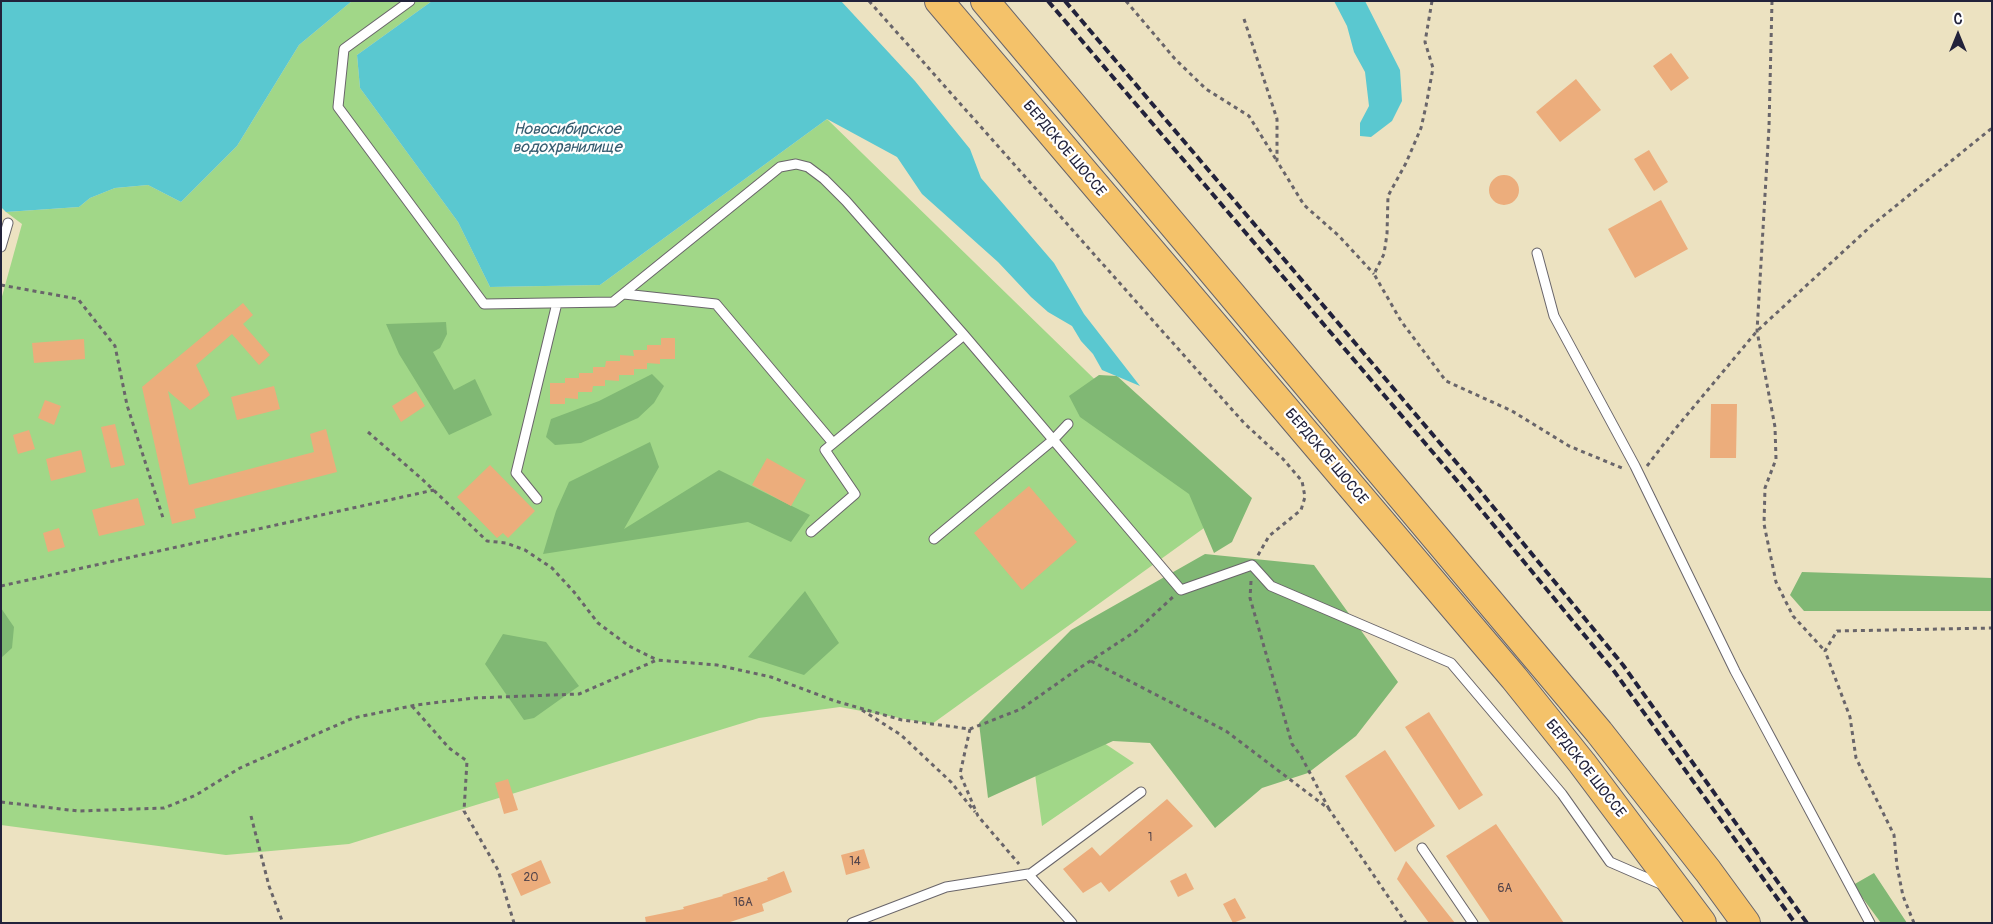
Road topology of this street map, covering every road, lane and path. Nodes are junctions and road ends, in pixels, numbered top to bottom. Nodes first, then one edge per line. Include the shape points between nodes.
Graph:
1 (410, 1) edge
2 (869, 1) edge
3 (939, 1) edge
4 (984, 1) edge
5 (1126, 1) edge
6 (1432, 1) edge
7 (1772, 1) edge
8 (1244, 19) dead end
9 (1992, 128) edge
10 (1277, 161) junction
11 (8, 223) dead end
12 (1, 247) edge
13 (1537, 253) dead end
14 (1374, 274) junction
15 (1, 285) edge
16 (624, 294) junction
17 (557, 303) junction
18 (1757, 331) junction
19 (964, 335) junction
20 (1068, 424) dead end
21 (368, 432) dead end
22 (1053, 440) junction
23 (833, 444) junction
24 (1639, 476) junction
25 (434, 490) junction
26 (537, 499) dead end
27 (164, 521) dead end
28 (812, 532) dead end
29 (934, 539) dead end
30 (1252, 565) junction
31 (1, 586) edge
32 (1180, 590) junction
33 (1992, 628) edge
34 (1825, 651) junction
35 (657, 660) junction
36 (1090, 661) junction
37 (412, 706) junction
38 (859, 708) junction
39 (970, 730) junction
40 (1141, 792) dead end
41 (1, 802) edge
42 (1329, 808) junction
43 (251, 816) dead end
44 (978, 816) junction
45 (1422, 848) dead end
46 (1028, 875) junction
47 (1679, 892) junction
48 (283, 923) edge
49 (514, 923) edge
50 (852, 923) edge
51 (1072, 923) edge
52 (1406, 923) edge
53 (1472, 923) edge
54 (1702, 923) edge
55 (1746, 923) edge
56 (1870, 923) edge
57 (1914, 923) edge

1 - 17 lane via 344,48 338,108 484,304
2 - 30 path via 1244,423 1283,458 1302,481 1305,497 1301,510 1269,536
3 - 47 highway, БЕРДСКОЕ ШОССЕ via 1514,678
4 - 55 highway via 1592,724
5 - 10 path via 1175,59 1206,89 1249,116
6 - 14 path via 1425,42 1433,68 1426,106 1421,128 1388,196 1384,254
7 - 18 path via 1769,126
8 - 10 path via 1277,119
9 - 18 path via 1871,226
10 - 14 path via 1304,205 1340,236
11 - 12 lane
13 - 24 lane via 1554,316
14 - 24 path via 1401,320 1446,381 1512,411 1569,446
15 - 27 path via 78,299 115,346 127,405
16 - 17 lane via 613,302
16 - 19 lane via 780,168 796,164 808,167 830,185
16 - 23 lane via 716,304
17 - 26 lane via 516,473
18 - 24 path
18 - 34 path via 1774,427 1776,459 1765,488 1764,524 1776,582 1793,616
19 - 22 lane
19 - 23 lane
20 - 22 lane
21 - 25 path
22 - 29 lane
22 - 32 lane
23 - 28 lane via 825,450 856,494
24 - 56 lane via 1735,670
25 - 31 path
25 - 35 path via 488,541 525,550 552,568 598,624 629,646
30 - 32 lane
30 - 42 path via 1250,598 1292,744
30 - 47 lane via 1272,586 1451,663 1562,794 1610,862
32 - 36 path via 1136,631
33 - 34 path via 1838,631
34 - 57 path via 1850,717 1856,758 1894,835 1903,896
35 - 37 path via 579,694 474,698
35 - 38 path via 717,665 771,677
36 - 39 path via 1021,709
36 - 42 path via 1226,731
37 - 41 path via 354,718 240,768 196,795 164,808 78,811
37 - 49 path via 449,748 467,761 464,811 498,870
38 - 39 path via 902,720
38 - 44 path via 901,735 952,782
39 - 44 path via 960,774
40 - 46 lane
42 - 52 path
43 - 48 path via 269,886
44 - 46 path
45 - 53 lane
46 - 50 lane via 946,887
46 - 51 lane
47 - 54 highway, БЕРДСКОЕ ШОССЕ

